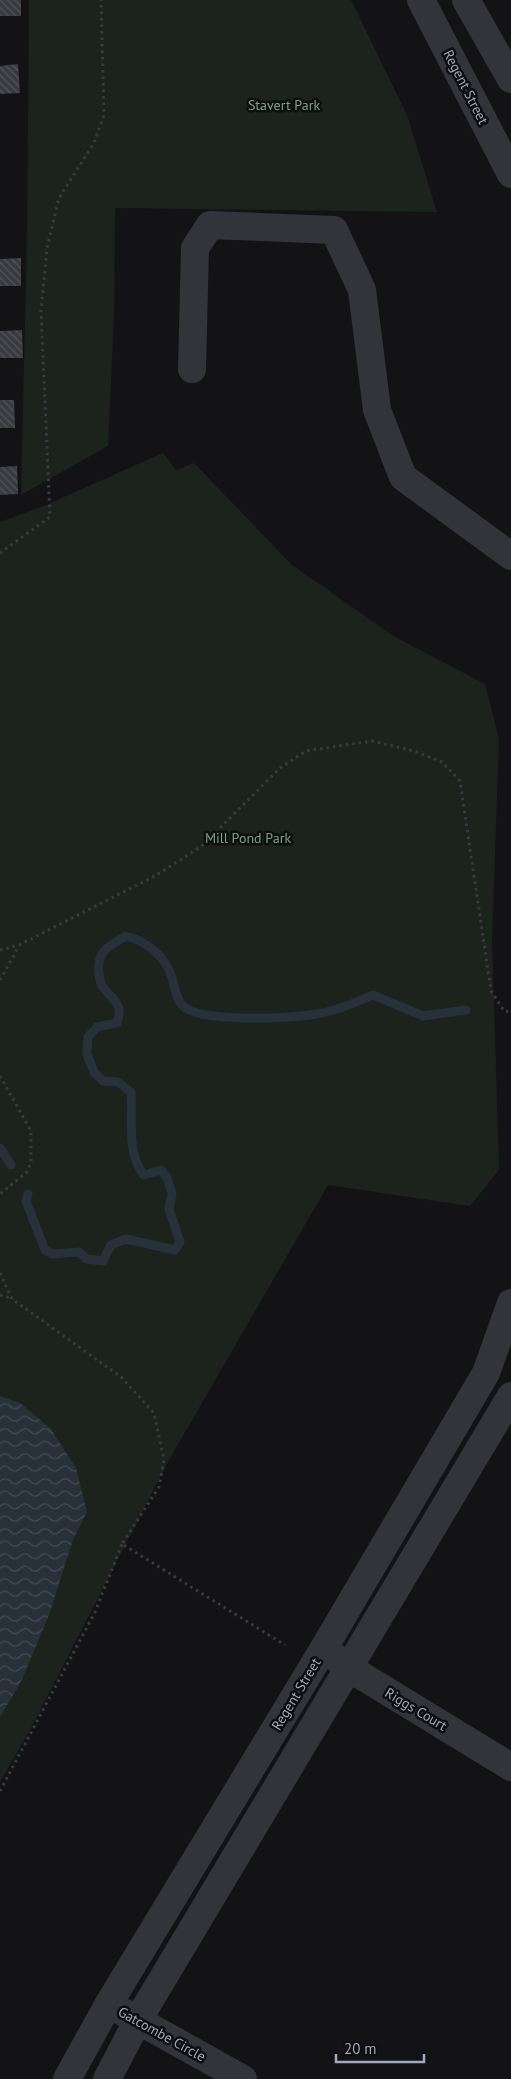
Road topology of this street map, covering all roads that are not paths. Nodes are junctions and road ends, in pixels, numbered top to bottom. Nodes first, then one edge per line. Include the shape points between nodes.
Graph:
1 (421, 0) edge
2 (466, 0) edge
3 (511, 78) edge
4 (511, 174) edge
5 (192, 369) dead end
6 (511, 556) edge
7 (511, 1303) edge
8 (498, 1377) edge
9 (511, 1396) edge
10 (324, 1648) junction
11 (349, 1668) junction
12 (511, 1767) edge
13 (108, 2004) junction
14 (138, 2020) junction
15 (67, 2079) edge
16 (107, 2079) edge
17 (243, 2079) edge

1 - 4 street, Regent Street
2 - 3 street
5 - 6 street via 195,248 210,225 334,230 362,290 377,410 403,477
7 - 8 street, Regent Street
8 - 10 street, Regent Street
9 - 11 street
10 - 11 street, Riggs Court
10 - 13 street, Regent Street
11 - 12 street, Riggs Court
11 - 14 street
13 - 14 street, Gatcombe Circle
13 - 15 street, Regent Street
14 - 16 street
14 - 17 street, Gatcombe Circle

